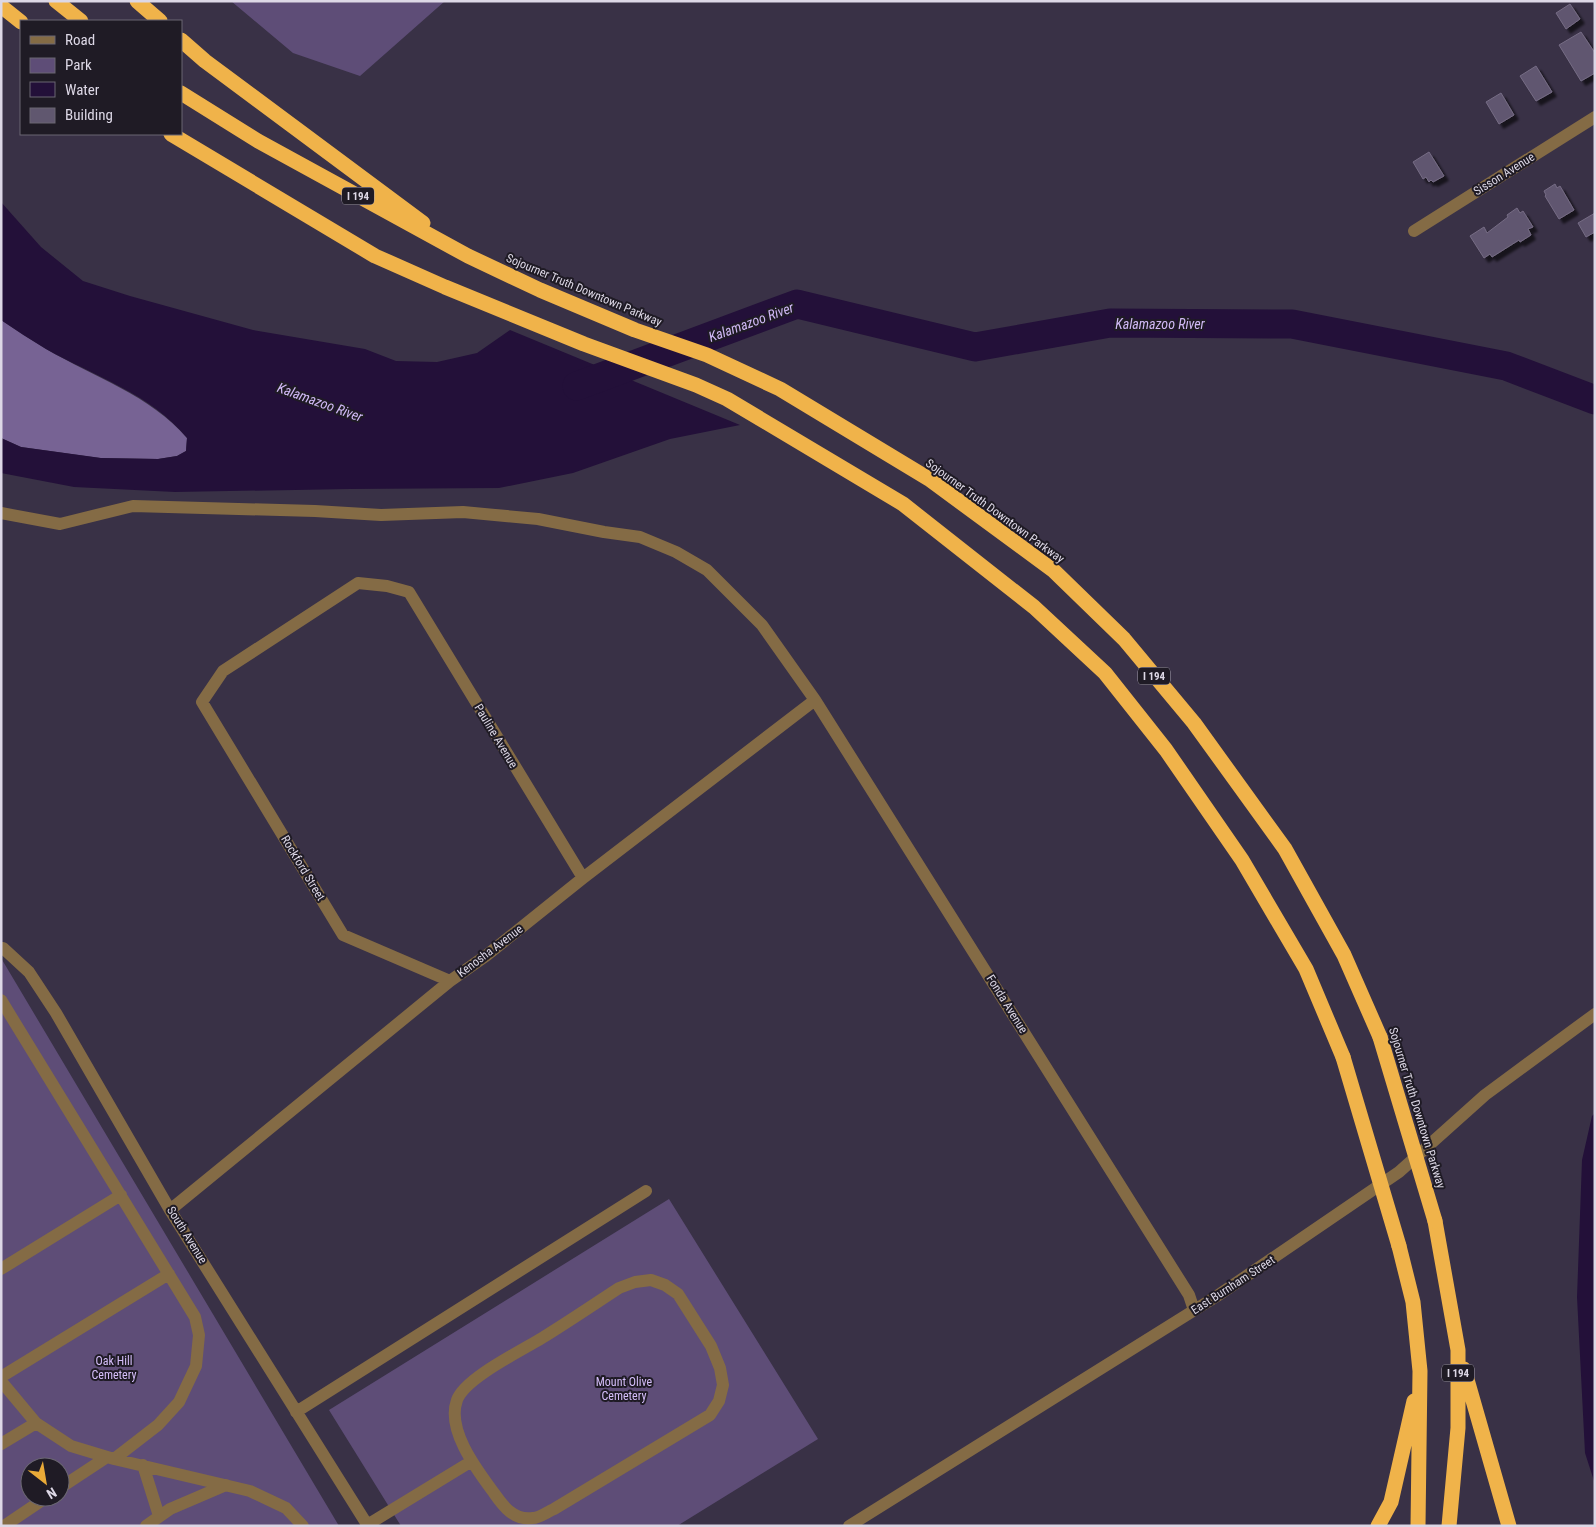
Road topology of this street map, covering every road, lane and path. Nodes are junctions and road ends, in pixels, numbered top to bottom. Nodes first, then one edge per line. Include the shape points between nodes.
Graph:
1 (56, 1) edge
2 (137, 1) edge
3 (1, 6) edge
4 (1, 12) edge
5 (80, 20) edge
6 (159, 20) edge
7 (20, 21) edge
8 (20, 25) edge
9 (182, 41) edge
10 (182, 94) edge
11 (1595, 117) edge
12 (173, 135) edge
13 (1414, 231) dead end
14 (468, 256) junction
15 (1, 513) edge
16 (816, 700) junction
17 (202, 702) joint
18 (583, 878) junction
19 (2, 948) edge
20 (450, 981) junction
21 (1, 1000) edge
22 (1595, 1014) edge
23 (646, 1191) dead end
24 (121, 1195) junction
25 (170, 1210) junction
26 (1, 1269) edge
27 (170, 1274) junction
28 (1194, 1310) junction
29 (1458, 1350) junction
30 (1420, 1375) junction
31 (1, 1379) edge
32 (296, 1412) junction
33 (36, 1423) junction
34 (1, 1444) edge
35 (111, 1458) junction
36 (472, 1461) junction
37 (143, 1465) junction
38 (70, 1482) edge
39 (226, 1485) junction
40 (32, 1507) edge
41 (159, 1516) junction
42 (368, 1525) edge
43 (4, 1526) edge
44 (146, 1526) edge
45 (303, 1526) edge
46 (850, 1526) edge
47 (1378, 1526) edge
48 (1418, 1526) edge
49 (1449, 1526) edge
50 (1509, 1526) edge

1 - 5 highway
2 - 6 highway
3 - 7 highway
4 - 8 highway
9 - 14 highway
10 - 14 highway, Sojourner Truth Downtown Parkway / I 194 via 258,141
11 - 13 street, Sisson Avenue
12 - 30 highway, bridge via 375,256 584,344 727,399 903,504 1034,607 1105,674 1166,750 1242,860 1306,969 1343,1057 1399,1246 1413,1302
14 - 29 highway, Sojourner Truth Downtown Parkway / I 194, bridge via 540,290 635,330 707,355 780,389 929,479 1054,570 1124,639 1194,723 1284,849 1344,955 1380,1037 1436,1221
15 - 16 street, Fonda Avenue via 60,524 133,506 381,515 463,512 538,518 640,537 707,570 762,625
16 - 18 street, Kenosha Avenue
16 - 28 street, Fonda Avenue via 1190,1295
17 - 18 street, Pauline Avenue via 223,671 358,582 409,592
17 - 20 street, Rockford Street via 343,935
18 - 20 street, Kenosha Avenue
19 - 25 street, South Avenue via 29,972 56,1013
20 - 25 street, Kenosha Avenue
21 - 24 street
22 - 28 street, East Burnham Street via 1485,1095 1399,1172
23 - 32 street
24 - 26 street
24 - 27 street
25 - 32 street, South Avenue
27 - 31 street
27 - 35 street via 196,1317 199,1335 196,1366 179,1402 158,1425
28 - 46 street, East Burnham Street
29 - 49 highway, Sojourner Truth Downtown Parkway / I 194 via 1458,1428
29 - 50 highway
30 - 47 highway via 1391,1502
30 - 48 highway
31 - 33 street
32 - 42 street, South Avenue
33 - 34 street
33 - 35 street via 71,1446
35 - 37 street
35 - 38 street
36 - 36 street via 456,1429 454,1416 457,1400 467,1386 619,1288 651,1280 666,1285 678,1294 711,1346 723,1385 719,1401 710,1415 554,1509 533,1518 517,1517 504,1506
36 - 42 street
37 - 39 street
37 - 41 street
39 - 41 street
39 - 45 street via 250,1491 286,1508
40 - 43 street
41 - 44 street

